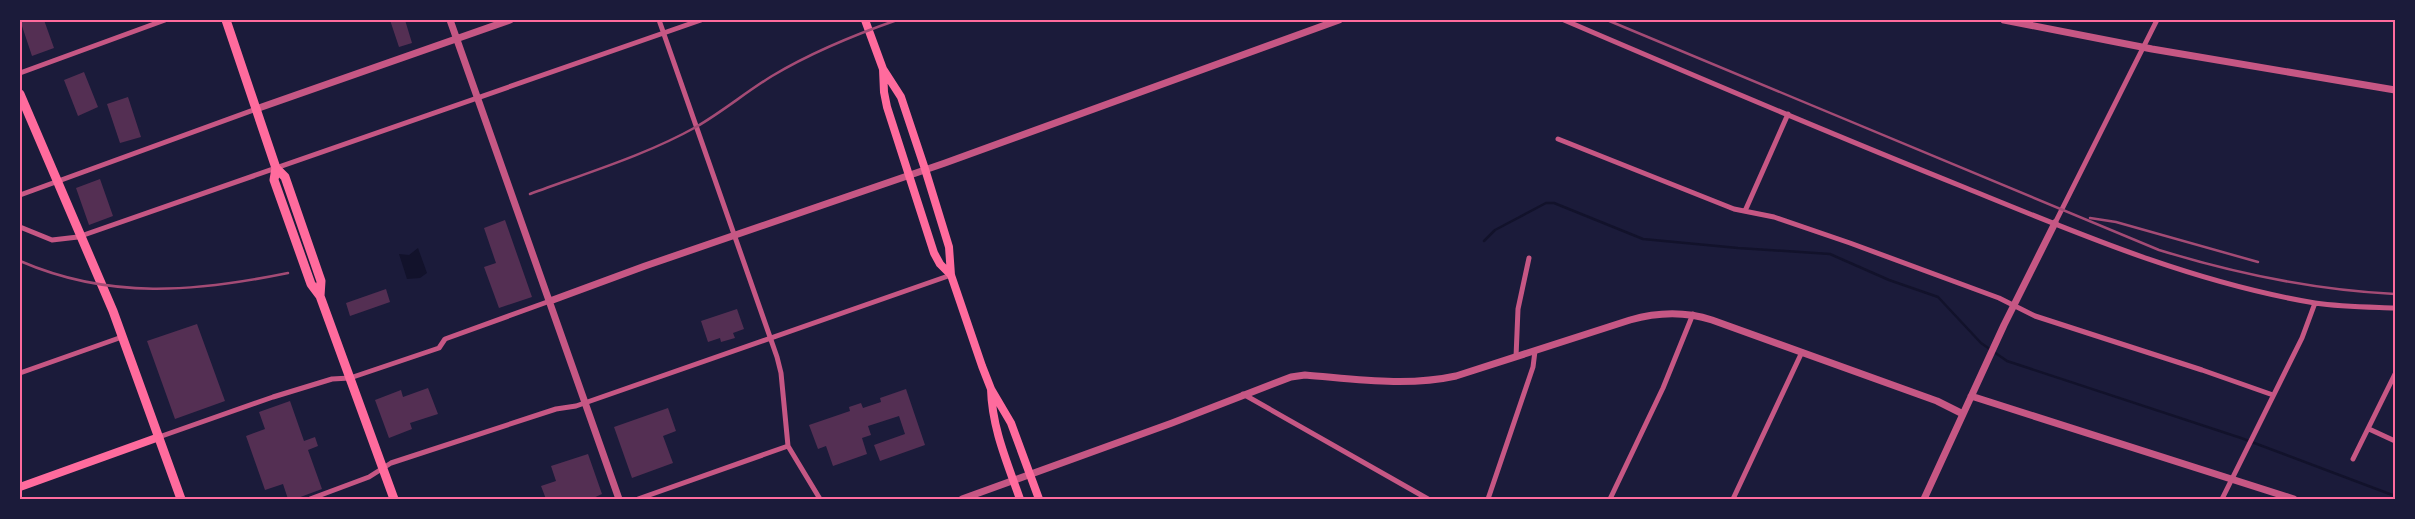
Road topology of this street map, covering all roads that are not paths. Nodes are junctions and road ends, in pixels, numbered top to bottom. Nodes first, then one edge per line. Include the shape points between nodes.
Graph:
1 (165, 20) edge
2 (226, 20) edge
3 (450, 20) edge
4 (510, 20) edge
5 (659, 20) edge
6 (701, 20) edge
7 (865, 20) edge
8 (1339, 20) edge
9 (1564, 20) edge
10 (2004, 20) edge
11 (2157, 20) edge
12 (664, 33) junction
13 (457, 39) junction
14 (2144, 47) junction
15 (883, 69) junction
16 (20, 73) edge
17 (2395, 90) edge
18 (20, 94) edge
19 (478, 98) junction
20 (256, 109) junction
21 (1788, 114) junction
22 (1558, 139) dead end
23 (276, 168) junction
24 (925, 169) junction
25 (909, 175) junction
26 (20, 195) edge
27 (1745, 211) junction
28 (2055, 224) junction
29 (20, 227) edge
30 (735, 236) junction
31 (1529, 258) dead end
32 (950, 274) junction
33 (550, 302) junction
34 (2315, 303) junction
35 (2014, 306) junction
36 (2395, 308) edge
37 (1693, 314) junction
38 (122, 337) junction
39 (770, 338) junction
40 (1535, 350) junction
41 (1802, 352) junction
42 (1516, 357) junction
43 (20, 373) edge
44 (2395, 374) edge
45 (350, 378) junction
46 (991, 389) junction
47 (1243, 394) junction
48 (1971, 396) junction
49 (2273, 396) junction
50 (586, 402) junction
51 (1963, 414) junction
52 (2369, 429) junction
53 (159, 437) junction
54 (2395, 441) edge
55 (788, 446) junction
56 (2354, 459) dead end
57 (383, 468) junction
58 (1031, 475) junction
59 (2232, 478) junction
60 (1014, 481) junction
61 (20, 487) edge
62 (180, 499) edge
63 (310, 499) edge
64 (394, 499) edge
65 (619, 499) edge
66 (638, 499) edge
67 (820, 499) edge
68 (962, 499) edge
69 (1020, 499) edge
70 (1039, 499) edge
71 (1428, 499) edge
72 (1488, 499) edge
73 (1610, 499) edge
74 (1734, 499) edge
75 (1924, 499) edge
76 (2222, 499) edge
77 (2294, 499) edge

1 - 16 street
2 - 20 main road
3 - 13 street
4 - 13 street
5 - 12 street
6 - 12 street
7 - 15 main road
8 - 24 street
9 - 21 street
10 - 14 street
11 - 14 street
12 - 19 street
12 - 30 street
13 - 19 street
13 - 20 street
14 - 17 street
14 - 28 street
15 - 24 main road via 901,97
15 - 25 main road via 887,107
18 - 38 main road
19 - 23 street
19 - 33 street
20 - 23 main road
20 - 26 street
21 - 27 street
21 - 28 street
22 - 27 street
23 - 29 street via 78,238 52,240
23 - 45 main road via 274,180 311,284 320,296
24 - 25 street
24 - 32 main road via 949,247
25 - 30 street
25 - 32 main road via 934,253
27 - 35 street via 1774,217 1850,243
28 - 34 street via 2221,282
28 - 35 street
30 - 33 street
30 - 39 street
31 - 42 street via 1518,309
32 - 39 street
32 - 46 main road
33 - 45 street via 445,339 440,348
33 - 50 street
34 - 36 street
34 - 49 street via 2302,338
35 - 48 street
35 - 49 street via 2035,316
37 - 40 street via 1644,316
37 - 41 street
37 - 73 street via 1663,388
38 - 43 street
38 - 53 main road
39 - 50 street
39 - 55 street via 781,373
40 - 42 street
40 - 72 street via 1533,367
41 - 51 street via 1937,401
41 - 74 street
42 - 47 street via 1437,380 1403,383 1305,375 1277,380
44 - 52 street
45 - 53 street via 332,379 272,397
45 - 57 main road
46 - 58 main road via 1011,423
46 - 60 main road via 992,413
47 - 58 street
47 - 71 street
48 - 51 street
48 - 59 street
49 - 59 street
50 - 57 street via 556,409
50 - 65 street
51 - 75 street
52 - 54 street
52 - 56 street
53 - 61 main road
53 - 62 main road
55 - 66 street
55 - 67 street
57 - 63 street via 369,477
57 - 64 main road
58 - 60 street
58 - 70 main road
59 - 76 street
59 - 77 street
60 - 68 street
60 - 69 main road

